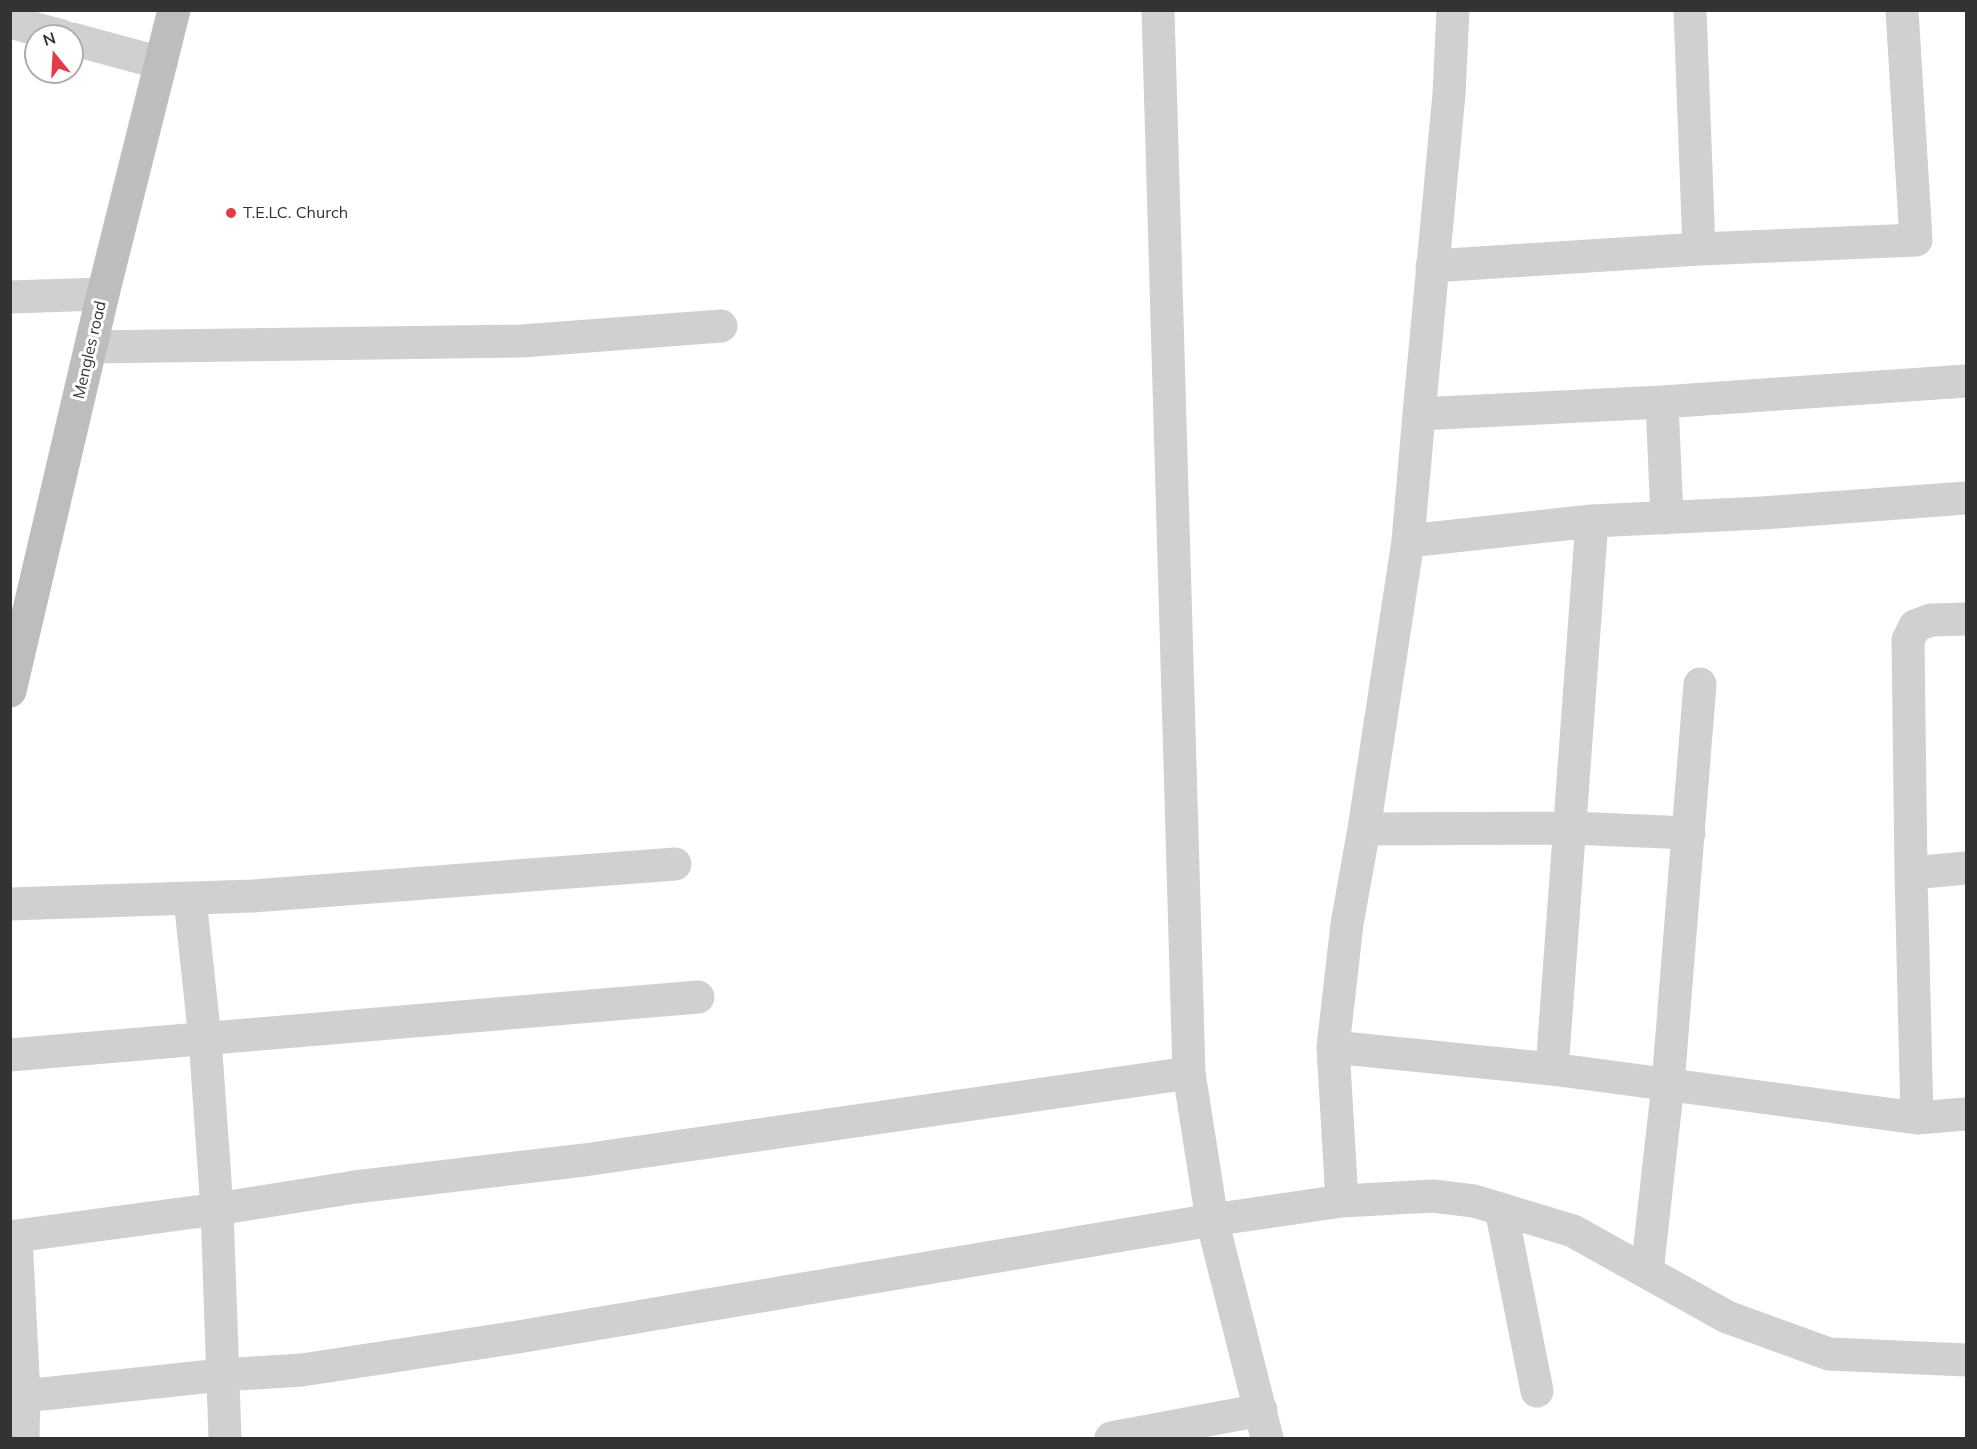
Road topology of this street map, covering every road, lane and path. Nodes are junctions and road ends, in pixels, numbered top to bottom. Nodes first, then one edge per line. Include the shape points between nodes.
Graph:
1 (174, 10) edge
2 (1158, 10) edge
3 (1453, 10) edge
4 (1690, 10) edge
5 (1902, 10) edge
6 (84, 42) edge
7 (161, 63) junction
8 (1699, 249) junction
9 (1431, 266) junction
10 (103, 294) junction
11 (10, 297) edge
12 (721, 326) dead end
13 (91, 346) junction
14 (1966, 381) edge
15 (1662, 402) junction
16 (1419, 414) junction
17 (1966, 498) edge
18 (1667, 518) junction
19 (1592, 521) junction
20 (1407, 540) junction
21 (1966, 619) edge
22 (1700, 684) dead end
23 (10, 691) edge
24 (1571, 828) junction
25 (1364, 830) junction
26 (1689, 832) junction
27 (675, 864) dead end
28 (1966, 868) edge
29 (1911, 873) junction
30 (190, 899) junction
31 (10, 904) edge
32 (698, 997) dead end
33 (206, 1039) junction
34 (1334, 1047) junction
35 (10, 1055) edge
36 (1552, 1070) junction
37 (1189, 1073) junction
38 (1668, 1084) junction
39 (1966, 1114) edge
40 (1917, 1118) junction
41 (1342, 1201) junction
42 (218, 1209) junction
43 (1501, 1209) junction
44 (1212, 1220) junction
45 (13, 1236) edge
46 (1647, 1272) junction
47 (1966, 1359) edge
48 (222, 1376) junction
49 (1537, 1391) dead end
50 (17, 1397) edge
51 (1264, 1424) edge
52 (23, 1438) edge
53 (225, 1438) edge
54 (1111, 1438) edge

1 - 7 main road, Mengles road
2 - 37 street
3 - 9 street via 1449,94
4 - 8 street
5 - 8 street via 1916,240
6 - 7 street
7 - 10 main road, Mengles road
8 - 9 street
9 - 16 street
10 - 11 street
10 - 13 main road, Mengles road
12 - 13 street via 522,341
13 - 23 main road, Mengles road
14 - 15 street
15 - 16 street
15 - 18 street
16 - 20 street
17 - 18 street
18 - 19 street
19 - 20 street
19 - 24 street
20 - 25 street
21 - 29 street via 1931,620 1915,626 1908,640
22 - 26 street
24 - 25 street
24 - 26 street
24 - 36 street
25 - 34 street via 1347,924
26 - 38 street
27 - 30 street
28 - 29 street
29 - 40 street
30 - 31 street
30 - 33 street
32 - 33 street
33 - 35 street
33 - 42 street
34 - 36 street
34 - 41 street
36 - 38 street
37 - 42 street
37 - 44 street
38 - 40 street
38 - 46 street
39 - 40 street
41 - 43 street via 1433,1196
41 - 44 street
42 - 45 street
42 - 48 street
43 - 46 street via 1573,1231
43 - 49 street
44 - 48 street via 518,1337 302,1370
44 - 51 street
45 - 50 street
46 - 47 street via 1727,1317 1829,1354
48 - 50 street
48 - 53 street
50 - 52 street
51 - 54 street

